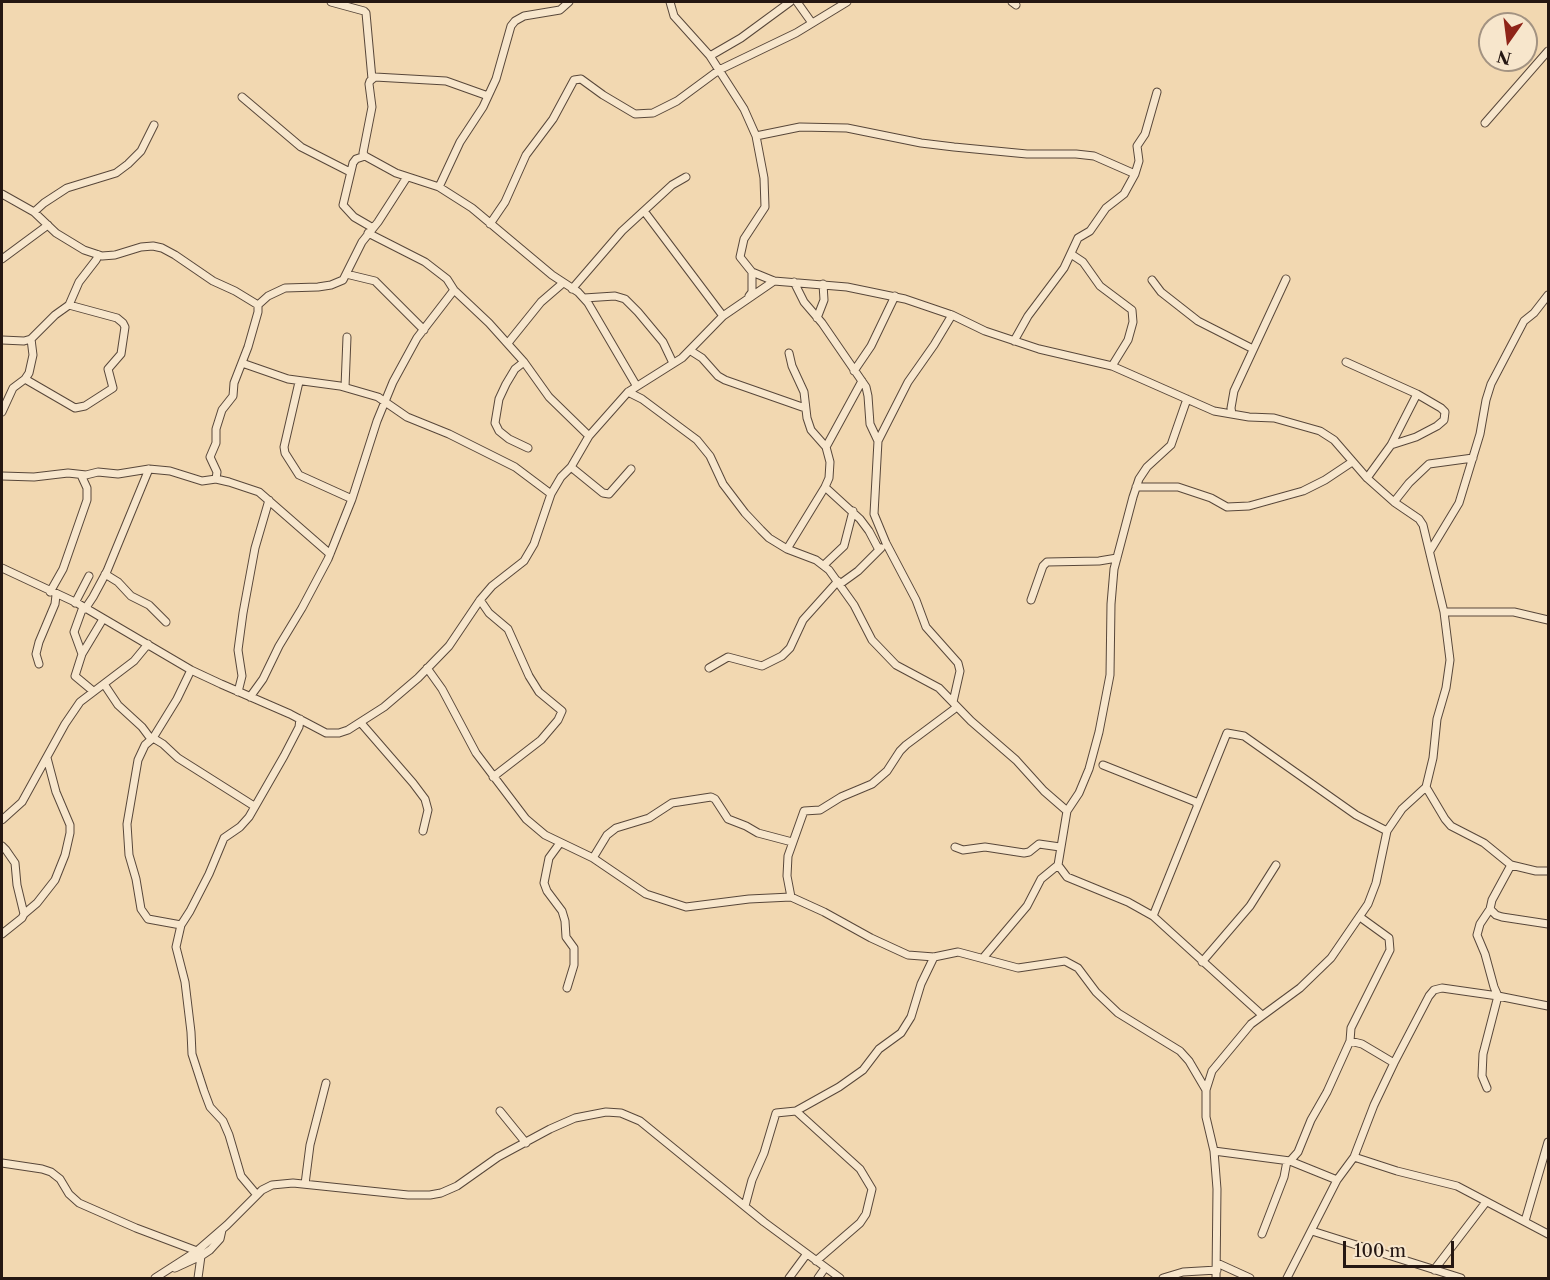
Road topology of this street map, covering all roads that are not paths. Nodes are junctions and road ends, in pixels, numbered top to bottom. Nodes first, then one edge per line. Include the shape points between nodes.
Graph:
1 (331, 2) edge
2 (569, 2) edge
3 (670, 2) edge
4 (790, 2) edge
5 (796, 2) edge
6 (847, 2) edge
7 (812, 23) junction
8 (1548, 51) edge
9 (710, 56) junction
10 (719, 70) junction
11 (372, 79) junction
12 (1157, 92) dead end
13 (488, 96) junction
14 (242, 97) dead end
15 (1485, 123) dead end
16 (154, 125) dead end
17 (756, 136) junction
18 (365, 156) junction
19 (350, 172) junction
20 (1135, 174) junction
21 (407, 177) junction
22 (686, 177) dead end
23 (439, 187) junction
24 (2, 194) edge
25 (644, 211) junction
26 (34, 212) junction
27 (490, 224) junction
28 (48, 225) junction
29 (371, 231) junction
30 (1071, 254) junction
31 (99, 255) junction
32 (2, 259) edge
33 (752, 272) junction
34 (346, 274) junction
35 (1286, 279) dead end
36 (1152, 280) dead end
37 (774, 281) junction
38 (794, 282) junction
39 (563, 283) junction
40 (823, 284) junction
41 (572, 289) junction
42 (454, 290) junction
43 (1548, 295) edge
44 (895, 296) junction
45 (584, 298) junction
46 (747, 298) junction
47 (69, 305) junction
48 (258, 305) junction
49 (952, 315) junction
50 (723, 316) junction
51 (817, 318) junction
52 (424, 330) junction
53 (347, 338) dead end
54 (31, 339) junction
55 (2, 340) edge
56 (1014, 341) junction
57 (508, 344) junction
58 (1253, 349) junction
59 (691, 351) junction
60 (789, 353) dead end
61 (524, 362) junction
62 (1346, 362) dead end
63 (242, 363) junction
64 (673, 363) junction
65 (1112, 366) junction
66 (854, 371) junction
67 (25, 379) junction
68 (862, 381) junction
69 (299, 382) junction
70 (636, 385) junction
71 (345, 387) junction
72 (628, 392) junction
73 (1417, 394) junction
74 (1187, 399) junction
75 (384, 401) junction
76 (806, 408) junction
77 (2, 412) edge
78 (1232, 414) junction
79 (589, 436) junction
80 (878, 441) junction
81 (1391, 445) junction
82 (826, 447) junction
83 (528, 448) dead end
84 (1473, 458) junction
85 (1352, 462) junction
86 (571, 467) junction
87 (149, 469) junction
88 (631, 469) dead end
89 (81, 475) junction
90 (2, 476) edge
91 (1367, 478) junction
92 (216, 479) junction
93 (825, 487) junction
94 (1136, 488) junction
95 (551, 494) junction
96 (352, 499) junction
97 (269, 500) junction
98 (1394, 502) junction
99 (853, 511) junction
100 (886, 543) junction
101 (787, 549) junction
102 (879, 550) junction
103 (1430, 550) junction
104 (330, 554) junction
105 (1118, 558) junction
106 (824, 565) junction
107 (2, 568) edge
108 (105, 574) junction
109 (89, 576) dead end
110 (839, 583) junction
111 (53, 593) junction
112 (480, 600) junction
113 (1031, 600) dead end
114 (75, 603) junction
115 (84, 608) junction
116 (1444, 612) junction
117 (103, 619) junction
118 (1548, 620) edge
119 (166, 622) dead end
120 (148, 644) junction
121 (82, 654) junction
122 (39, 664) dead end
123 (427, 668) junction
124 (709, 668) dead end
125 (191, 670) junction
126 (104, 684) junction
127 (93, 692) junction
128 (238, 692) junction
129 (250, 698) junction
130 (955, 705) junction
131 (300, 719) junction
132 (361, 723) junction
133 (152, 738) junction
134 (47, 758) junction
135 (1103, 765) dead end
136 (493, 777) junction
137 (1426, 787) junction
138 (1197, 805) junction
139 (254, 806) junction
140 (1067, 811) junction
141 (2, 820) edge
142 (423, 831) dead end
143 (1387, 831) junction
144 (792, 842) junction
145 (560, 843) junction
146 (2, 846) edge
147 (955, 847) dead end
148 (1060, 847) junction
149 (593, 858) junction
150 (1058, 865) junction
151 (1276, 865) dead end
152 (1511, 865) junction
153 (1548, 871) edge
154 (791, 897) junction
155 (1490, 909) junction
156 (24, 914) junction
157 (1153, 916) junction
158 (1360, 917) junction
159 (1548, 924) edge
160 (181, 925) junction
161 (2, 934) edge
162 (934, 957) junction
163 (983, 958) junction
164 (1202, 962) junction
165 (567, 988) dead end
166 (1498, 996) junction
167 (1548, 1006) edge
168 (1262, 1015) junction
169 (1350, 1041) junction
170 (1394, 1063) junction
171 (326, 1083) dead end
172 (1487, 1088) dead end
173 (1206, 1090) junction
174 (500, 1111) dead end
175 (796, 1111) junction
176 (1548, 1142) edge
177 (526, 1143) junction
178 (1214, 1151) junction
179 (1354, 1157) junction
180 (1288, 1161) junction
181 (2, 1163) edge
182 (1337, 1180) junction
183 (305, 1184) junction
184 (257, 1195) junction
185 (1486, 1202) junction
186 (745, 1206) junction
187 (1526, 1221) junction
188 (1312, 1231) junction
189 (1262, 1234) dead end
190 (1548, 1234) edge
191 (199, 1254) junction
192 (806, 1255) junction
193 (816, 1261) junction
194 (825, 1268) junction
195 (1217, 1270) edge
196 (1434, 1270) junction
197 (154, 1278) edge
198 (198, 1278) edge
199 (789, 1278) edge
200 (818, 1278) edge
201 (840, 1278) edge
202 (1163, 1278) edge
203 (1250, 1278) edge
204 (1287, 1278) edge
205 (1461, 1278) edge

1 - 11 street via 366,14
2 - 13 street via 560,10 515,21
3 - 9 street via 674,16
4 - 9 street
5 - 7 street
6 - 7 street
7 - 10 street
8 - 15 street
9 - 10 street
10 - 17 street
10 - 27 street via 677,101 643,115 620,106 581,79 574,80 553,119 526,155 505,202
11 - 13 street via 446,81
11 - 18 street
12 - 20 street via 1145,134 1137,146 1139,161
13 - 23 street
14 - 19 street via 301,147
16 - 26 street via 141,151 116,173 67,188
17 - 20 street via 800,127 847,128 954,147 1094,156
17 - 33 street via 765,207 744,239 740,257
18 - 19 street via 356,159
18 - 21 street
19 - 29 street via 346,211
20 - 30 street via 1124,194 1106,208 1090,231 1078,238
21 - 23 street
21 - 29 street
22 - 25 street via 672,184
23 - 27 street
24 - 26 street
25 - 41 street
25 - 50 street
26 - 28 street
27 - 39 street
28 - 31 street via 75,245
28 - 32 street
29 - 34 street
29 - 42 street via 425,262 447,279
30 - 56 street
30 - 65 street via 1083,262 1100,286 1132,310 1128,340
31 - 47 street via 79,282
31 - 48 street via 141,247 162,248
33 - 37 street
33 - 46 street via 752,292
34 - 48 street via 343,280 331,285 285,288
34 - 52 street via 375,281
35 - 58 street
36 - 58 street via 1198,321
37 - 38 street
37 - 46 street
38 - 40 street
38 - 51 street
39 - 41 street
39 - 57 street via 541,302
40 - 44 street
40 - 51 street via 824,300
41 - 45 street
42 - 52 street
42 - 57 street
43 - 84 street via 1524,321 1491,384
44 - 49 street
44 - 66 street via 880,331
45 - 64 street via 625,299 663,342
45 - 70 street
46 - 50 street
47 - 54 street
47 - 67 street via 123,323 121,354 108,369 113,388 78,408
48 - 63 street
49 - 56 street
49 - 80 street via 908,382
50 - 59 street
51 - 66 street
52 - 75 street
53 - 71 street
54 - 55 street
54 - 67 street via 33,355
56 - 65 street
57 - 61 street
58 - 78 street via 1234,391
59 - 64 street
59 - 76 street via 725,380
60 - 76 street
61 - 79 street via 549,397
61 - 83 street via 506,384 495,423 509,439
62 - 73 street
63 - 69 street
63 - 92 street via 233,396 222,410 216,429 210,457
64 - 70 street
65 - 74 street
66 - 68 street
67 - 77 street via 13,388
68 - 80 street via 868,396 870,424
68 - 82 street
69 - 71 street
69 - 96 street via 285,453 299,476
70 - 72 street
71 - 75 street
72 - 79 street
72 - 101 street via 697,440 745,513 769,538
73 - 81 street
73 - 81 street via 1441,408 1446,417 1416,437
74 - 78 street
74 - 94 street via 1171,445 1150,464
75 - 95 street via 415,421 515,467
75 - 96 street
76 - 82 street via 811,429
78 - 85 street via 1274,418 1320,431 1334,440
79 - 86 street
80 - 100 street via 873,514
81 - 91 street
82 - 93 street via 830,462
84 - 98 street via 1429,464
84 - 103 street via 1459,503
85 - 91 street
85 - 94 street via 1303,491 1249,506 1227,507 1178,487
86 - 88 street via 609,494
86 - 95 street
87 - 89 street
87 - 92 street via 202,481
87 - 108 street
89 - 90 street
89 - 111 street via 87,500
91 - 98 street
92 - 97 street via 252,489
93 - 99 street
93 - 101 street
94 - 105 street
95 - 112 street via 528,555
96 - 104 street
97 - 104 street
97 - 128 street via 243,613
98 - 103 street via 1419,519
99 - 102 street
99 - 106 street via 844,546
100 - 102 street
100 - 130 street via 927,627 958,663
101 - 106 street
102 - 110 street via 852,577
103 - 116 street
104 - 129 street
105 - 113 street via 1047,562
105 - 140 street via 1111,604 1110,675 1099,732 1089,769
106 - 110 street
107 - 111 street
108 - 115 street
108 - 119 street
109 - 114 street
110 - 124 street via 802,620 790,648 782,656 762,666 728,657
110 - 130 street via 883,652 896,665 931,683
111 - 114 street
111 - 122 street via 55,604 36,654
112 - 123 street via 457,636
112 - 136 street via 508,629 539,692 562,711 541,741
114 - 115 street
115 - 117 street
115 - 121 street via 74,634
116 - 118 street via 1514,612
116 - 137 street via 1450,660
117 - 120 street
117 - 121 street
120 - 125 street
120 - 126 street via 134,661
121 - 127 street via 75,676
123 - 132 street
123 - 136 street
125 - 128 street
125 - 133 street
126 - 127 street
126 - 133 street via 118,705
127 - 134 street via 70,715
128 - 129 street
129 - 131 street
130 - 140 street
130 - 144 street via 906,745 872,784 820,810 804,811
131 - 132 street via 326,733 339,733
131 - 139 street via 284,756
132 - 142 street via 425,799 428,810
133 - 139 street
133 - 160 street via 142,750 136,770 127,824 129,855 145,916 160,923
134 - 141 street via 19,806
134 - 156 street via 70,833 55,880
135 - 138 street
136 - 145 street via 526,819
137 - 143 street via 1402,809
137 - 152 street via 1451,826 1484,843
138 - 143 street via 1230,732 1244,736 1356,815
138 - 157 street
139 - 160 street via 240,827 224,838
140 - 148 street
143 - 158 street via 1376,883
144 - 149 street via 728,819 711,797 672,804 649,818 616,828
144 - 154 street via 787,870
145 - 149 street
145 - 165 street via 549,858 544,883 562,911 566,937 574,948
146 - 156 street via 15,863
147 - 148 street via 1024,853 1039,844
148 - 150 street
149 - 154 street via 646,894 679,906
150 - 157 street via 1067,877
150 - 163 street via 1041,879 1027,906
151 - 164 street via 1250,906
152 - 153 street
152 - 155 street
154 - 162 street via 908,955
155 - 159 street via 1502,917
155 - 166 street via 1477,935
156 - 161 street
157 - 164 street
158 - 168 street via 1316,974
158 - 169 street via 1384,932 1390,950 1351,1028
160 - 184 street via 176,952 185,982 192,1054 210,1107 229,1135 241,1176
162 - 163 street via 958,952
162 - 175 street via 901,1033 879,1049 863,1070
163 - 173 street via 1018,968 1058,961 1072,964 1118,1014 1180,1051
164 - 168 street
166 - 167 street
166 - 170 street via 1434,990
166 - 172 street via 1483,1054 1482,1076
168 - 173 street via 1212,1071
169 - 170 street
169 - 180 street via 1298,1152
170 - 179 street
171 - 183 street via 310,1145
173 - 178 street via 1206,1117
174 - 177 street
175 - 186 street via 776,1113
175 - 193 street via 860,1169 872,1189 860,1223
176 - 187 street
177 - 183 street via 441,1193 408,1195
177 - 186 street via 575,1118 606,1112 628,1115
178 - 180 street
178 - 195 street
179 - 182 street
179 - 185 street via 1447,1182
180 - 182 street
180 - 189 street
181 - 191 street via 51,1172 79,1203
182 - 188 street
183 - 184 street via 272,1185
184 - 191 street
185 - 187 street
185 - 196 street
186 - 192 street
187 - 190 street
188 - 196 street
188 - 204 street
191 - 197 street
191 - 198 street
192 - 193 street
192 - 199 street
193 - 194 street
194 - 200 street
194 - 201 street
195 - 202 street via 1183,1272
195 - 203 street
196 - 205 street

